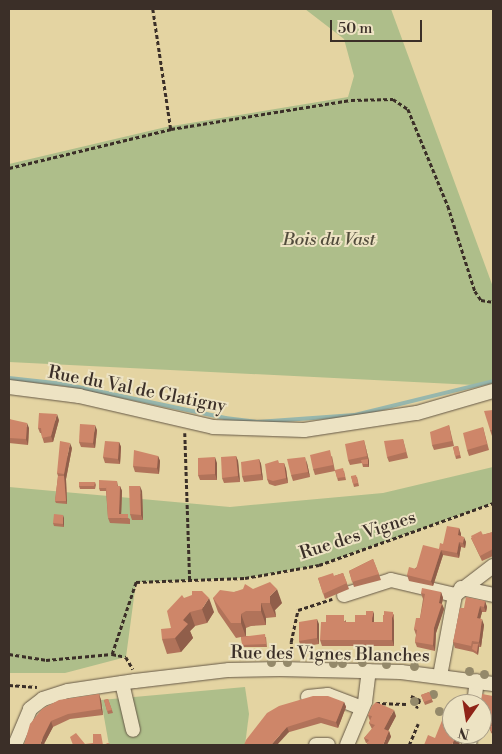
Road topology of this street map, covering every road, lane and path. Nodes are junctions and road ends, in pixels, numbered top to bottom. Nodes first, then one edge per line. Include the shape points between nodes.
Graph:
1 (152, 9) edge
2 (171, 129) junction
3 (9, 168) edge
4 (493, 302) edge
5 (9, 387) edge
6 (493, 391) edge
7 (185, 422) junction
8 (493, 503) edge
9 (493, 566) edge
10 (190, 580) junction
11 (458, 591) junction
12 (344, 595) joint
13 (493, 595) edge
14 (9, 654) edge
15 (112, 654) junction
16 (292, 659) dead end
17 (369, 671) junction
18 (440, 676) junction
19 (477, 680) junction
20 (128, 682) junction
21 (493, 684) edge
22 (9, 685) edge
23 (38, 687) dead end
24 (475, 694) edge
25 (411, 696) dead end
26 (308, 697) edge
27 (406, 704) dead end
28 (367, 705) junction
29 (417, 708) dead end
30 (418, 724) dead end
31 (133, 730) dead end
32 (15, 745) edge
33 (316, 745) edge
34 (328, 745) edge
35 (347, 745) edge
36 (408, 745) edge

1 - 2 path
2 - 3 path
2 - 4 path via 351,100 393,98 408,109 448,206 475,291 481,300
5 - 7 street, Rue du Val de Glatigny via 79,396
6 - 7 street, Rue du Val de Glatigny via 417,413 336,427 239,429
7 - 10 path
8 - 10 path, Rue des Vignes via 319,565 245,578
9 - 11 street
10 - 15 path, Rue des Vignes via 136,582
11 - 12 street via 391,580
11 - 13 street
11 - 18 street
12 - 16 path via 298,610 291,642
14 - 15 path via 46,660
15 - 20 path via 126,657 134,670
17 - 18 street, Rue des Vignes Blanches
17 - 20 street, Rue des Vignes Blanches via 229,670
17 - 28 street
18 - 19 street, Rue des Vignes Blanches
19 - 21 street, Rue des Vignes Blanches
19 - 24 street
20 - 31 street
20 - 32 street, Rue des Vignes Blanches via 68,691 43,699 30,709
22 - 23 path
25 - 29 path via 420,700
26 - 28 street via 328,695
27 - 28 path
28 - 35 street
30 - 36 path
33 - 34 street

